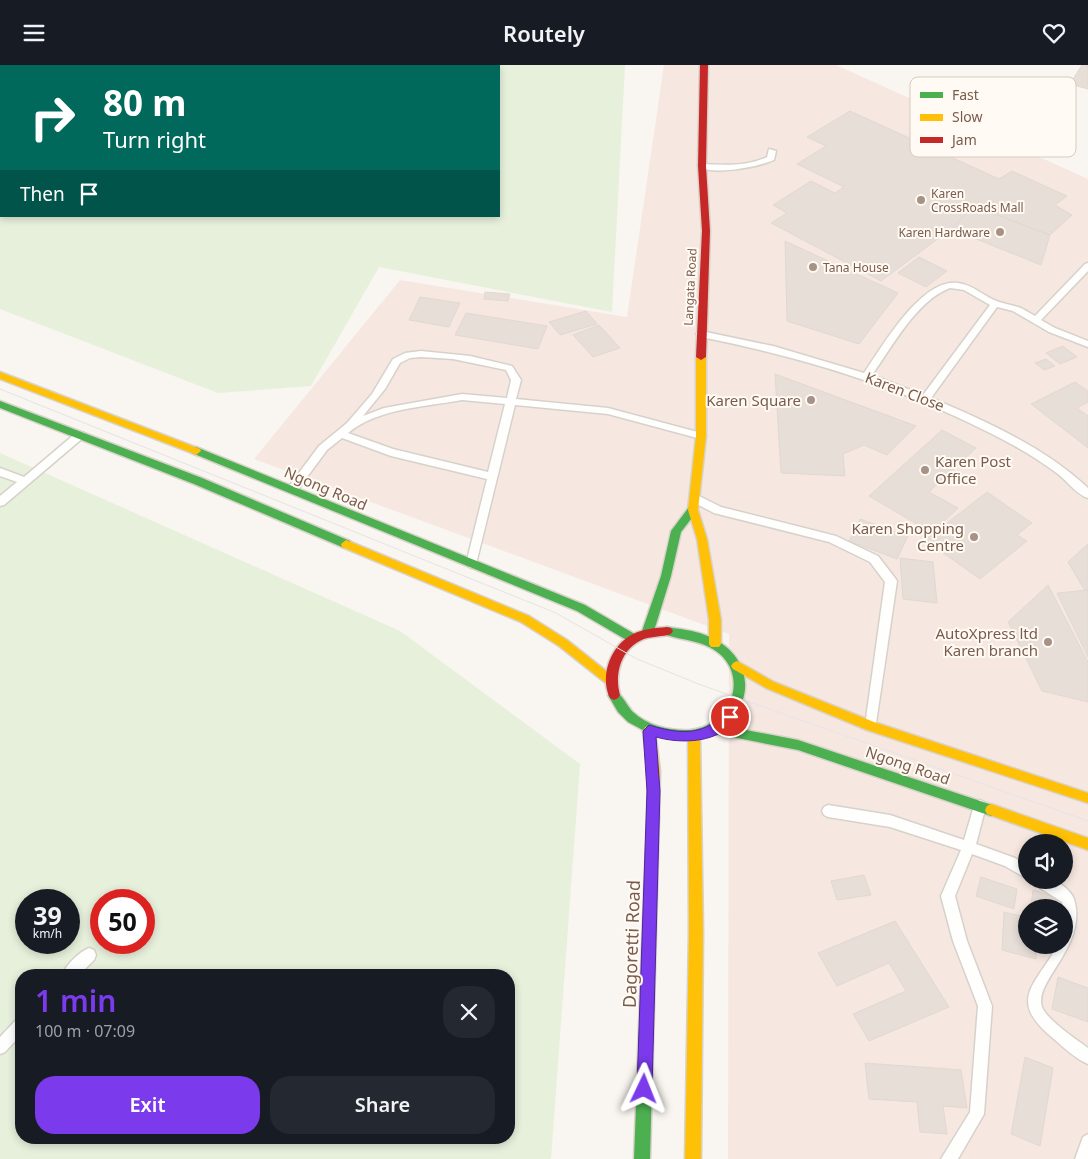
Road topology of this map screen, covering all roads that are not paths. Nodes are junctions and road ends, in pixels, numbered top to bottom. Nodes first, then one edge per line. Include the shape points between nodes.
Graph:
1 (704, 65) edge
2 (772, 151) dead end
3 (702, 166) junction
4 (1088, 267) edge
5 (995, 305) junction
6 (1036, 320) junction
7 (701, 334) junction
8 (1088, 344) edge
9 (0, 375) edge
10 (867, 376) junction
11 (926, 398) junction
12 (511, 402) junction
13 (0, 403) edge
14 (350, 426) junction
15 (340, 434) junction
16 (80, 435) junction
17 (701, 435) junction
18 (0, 472) edge
19 (492, 477) junction
20 (25, 481) junction
21 (292, 489) junction
22 (1088, 494) edge
23 (0, 502) edge
24 (694, 504) junction
25 (471, 564) junction
26 (648, 634) junction
27 (634, 639) junction
28 (715, 644) junction
29 (737, 666) junction
30 (611, 681) junction
31 (872, 726) junction
32 (714, 729) junction
33 (649, 731) junction
34 (694, 736) junction
35 (1088, 798) edge
36 (980, 806) junction
37 (828, 811) dead end
38 (1088, 844) edge
39 (969, 847) junction
40 (1018, 868) edge
41 (1054, 889) edge
42 (89, 955) dead end
43 (75, 969) edge
44 (15, 1031) edge
45 (0, 1047) edge
46 (1088, 1057) edge
47 (1088, 1142) edge
48 (642, 1159) edge
49 (693, 1159) edge
50 (949, 1159) edge
51 (1083, 1159) edge

1 - 3 main road, Langata Road
2 - 3 lane via 771,158 764,162 735,167
3 - 7 main road, Langata Road via 706,231
4 - 6 lane
5 - 6 lane via 1016,309
5 - 10 lane via 960,287 938,288 917,307
5 - 11 lane
6 - 8 lane via 1052,331
7 - 10 lane, Karen Close via 767,346
7 - 17 main road, Langata Road
9 - 21 main road, Ngong Road
10 - 11 lane, Karen Close
11 - 22 lane, Karen Close via 1001,434 1068,474
12 - 14 lane via 462,397 384,411
12 - 14 lane via 516,380 509,368 445,356 409,354 394,363 382,387
12 - 17 lane via 608,411
12 - 19 lane
13 - 16 main road
14 - 15 lane
15 - 19 lane via 391,452
15 - 21 lane via 323,448
16 - 20 lane
16 - 30 main road via 526,619
17 - 24 main road, Langata Road
18 - 20 lane
19 - 25 lane
20 - 23 lane
21 - 25 main road, Ngong Road
24 - 26 main road via 676,531
24 - 28 main road via 715,619
24 - 31 lane via 832,539 874,559 891,581
25 - 27 main road, Ngong Road via 580,608
26 - 27 main road
26 - 28 main road via 688,632
27 - 30 main road via 618,655 611,671
28 - 29 main road
29 - 31 main road, Ngong Road via 770,685
29 - 32 main road via 742,684 740,701 730,717
30 - 33 main road via 618,705 631,720
31 - 35 main road, Ngong Road
32 - 34 main road
32 - 36 main road, Ngong Road via 798,745
33 - 34 main road via 671,736
33 - 48 main road, Dagoretti Road via 654,791
34 - 49 main road
36 - 38 main road, Ngong Road
36 - 39 lane
37 - 39 lane via 890,821
39 - 40 lane
39 - 50 lane via 948,896 960,941 985,1006 977,1114
41 - 46 lane via 1067,897 1074,919 1072,935 1040,985 1034,1002 1043,1019
42 - 43 lane
44 - 45 lane
47 - 51 lane

